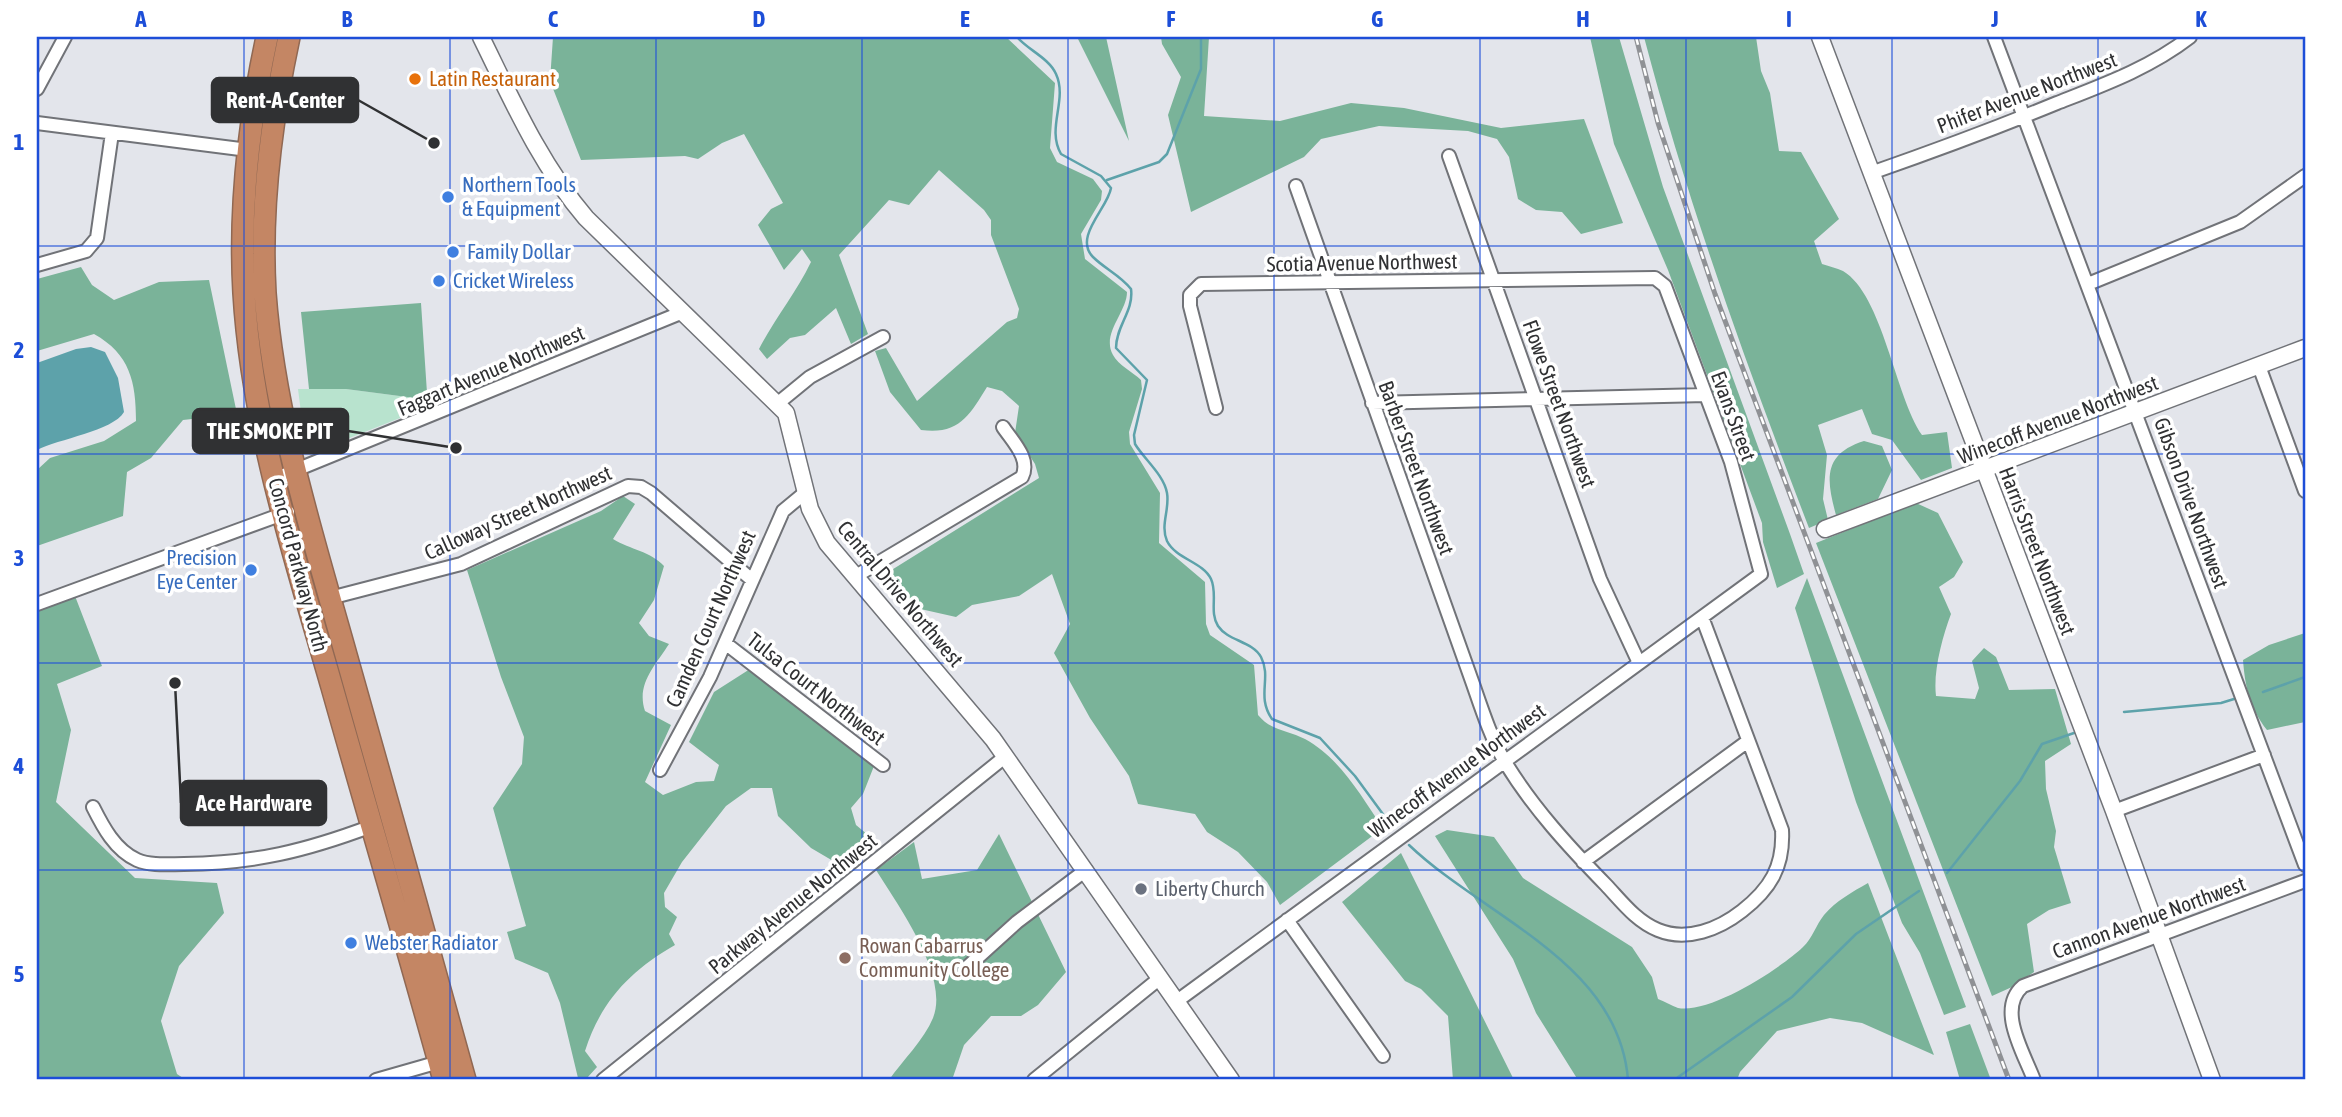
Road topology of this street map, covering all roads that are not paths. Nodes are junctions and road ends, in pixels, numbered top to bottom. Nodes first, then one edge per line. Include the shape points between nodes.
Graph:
1 (65, 37) edge
2 (267, 37) edge
3 (289, 37) edge
4 (481, 37) edge
5 (1820, 37) edge
6 (1994, 37) edge
7 (2190, 37) edge
8 (37, 89) edge
9 (2024, 117) junction
10 (37, 123) edge
11 (112, 133) junction
12 (260, 145) junction
13 (1449, 156) dead end
14 (1871, 173) junction
15 (2305, 176) edge
16 (1296, 186) dead end
17 (37, 265) edge
18 (1656, 278) joint
19 (1493, 280) junction
20 (1328, 282) junction
21 (2088, 284) junction
22 (683, 312) junction
23 (883, 337) dead end
24 (2305, 348) edge
25 (2259, 366) junction
26 (1706, 395) junction
27 (1536, 399) junction
28 (1372, 403) junction
29 (777, 404) junction
30 (1216, 408) dead end
31 (2137, 412) junction
32 (1003, 427) dead end
33 (296, 471) junction
34 (1984, 471) junction
35 (274, 480) junction
36 (2305, 491) edge
37 (806, 492) junction
38 (305, 506) junction
39 (282, 514) junction
40 (1825, 529) dead end
41 (1761, 574) joint
42 (856, 576) junction
43 (751, 580) junction
44 (330, 598) junction
45 (37, 604) edge
46 (1702, 617) junction
47 (724, 643) junction
48 (1639, 663) junction
49 (1748, 741) junction
50 (2264, 755) junction
51 (1006, 756) junction
52 (1505, 761) junction
53 (883, 765) dead end
54 (660, 770) dead end
55 (379, 772) junction
56 (358, 780) junction
57 (93, 807) dead end
58 (2113, 811) junction
59 (372, 826) junction
60 (1583, 862) junction
61 (2305, 865) edge
62 (1086, 870) junction
63 (2305, 881) edge
64 (1287, 920) junction
65 (2159, 936) junction
66 (964, 970) dead end
67 (1160, 978) junction
68 (1177, 1001) junction
69 (1383, 1056) dead end
70 (441, 1071) edge
71 (376, 1080) edge
72 (465, 1080) edge
73 (603, 1080) edge
74 (1034, 1080) edge
75 (1231, 1080) edge
76 (2034, 1080) edge
77 (2212, 1080) edge

1 - 8 street
2 - 12 highway, Concord Parkway North
3 - 12 highway, Concord Parkway North
4 - 22 street, Central Drive Northwest via 564,192
5 - 14 street, Harris Street Northwest
6 - 9 street, Gibson Drive Northwest
7 - 9 street, Phifer Avenue Northwest via 2125,76
9 - 14 street, Phifer Avenue Northwest
9 - 21 street, Gibson Drive Northwest
10 - 11 street
11 - 12 street
11 - 17 street via 97,238 86,251
12 - 33 highway, Concord Parkway North via 265,293
12 - 35 highway, Concord Parkway North via 243,247 244,294
13 - 19 street, Flowe Street Northwest
14 - 34 street, Harris Street Northwest
15 - 21 street via 2240,222
16 - 20 street, Barber Street Northwest
18 - 19 street, Scotia Avenue Northwest
18 - 26 street, Evans Street via 1665,286
19 - 20 street, Scotia Avenue Northwest
19 - 27 street, Flowe Street Northwest
20 - 28 street, Barber Street Northwest
20 - 30 street, Scotia Avenue Northwest via 1201,284 1194,289 1189,306
21 - 31 street, Gibson Drive Northwest
22 - 29 street, Central Drive Northwest
22 - 33 street, Faggart Avenue Northwest
23 - 29 street via 810,377
24 - 25 street, Winecoff Avenue Northwest
25 - 31 street, Winecoff Avenue Northwest
25 - 36 street
26 - 27 street
26 - 41 street, Evans Street via 1731,462
27 - 28 street
27 - 48 street, Flowe Street Northwest via 1600,579
28 - 52 street, Barber Street Northwest
29 - 37 street, Central Drive Northwest via 791,425
31 - 34 street, Winecoff Avenue Northwest
31 - 50 street, Gibson Drive Northwest
32 - 42 street via 1025,460 1022,477
33 - 35 street, Faggart Avenue Northwest
33 - 38 highway, Concord Parkway North
34 - 40 street, Winecoff Avenue Northwest
34 - 58 street, Harris Street Northwest
35 - 39 highway, Concord Parkway North
37 - 42 street, Central Drive Northwest via 817,526
37 - 43 street, Camden Court Northwest via 783,511
38 - 39 street
38 - 44 highway, Concord Parkway North
39 - 45 street
39 - 56 highway, Concord Parkway North
41 - 46 street, Winecoff Avenue Northwest
42 - 51 street, Central Drive Northwest
43 - 44 street, Calloway Street Northwest via 641,487 616,489 444,570
43 - 47 street, Camden Court Northwest
44 - 55 highway, Concord Parkway North
46 - 48 street, Winecoff Avenue Northwest
46 - 49 street, Barber Street Northwest
47 - 53 street, Tulsa Court Northwest
47 - 54 street, Camden Court Northwest
48 - 52 street, Winecoff Avenue Northwest
49 - 60 street
49 - 60 street, Barber Street Northwest via 1782,831 1783,851 1765,891 1727,923 1702,933 1659,931 1639,920
50 - 58 street
50 - 61 street, Gibson Drive Northwest
51 - 62 street, Central Drive Northwest
51 - 73 street, Parkway Avenue Northwest
52 - 60 street, Barber Street Northwest via 1557,835
52 - 64 street, Winecoff Avenue Northwest
55 - 56 highway
55 - 72 highway, Concord Parkway North
56 - 59 highway, Concord Parkway North
57 - 59 street via 123,851 137,860 161,864 272,858
58 - 65 street, Harris Street Northwest
59 - 70 highway, Concord Parkway North
62 - 66 street via 1017,922
62 - 67 street, Central Drive Northwest
63 - 65 street, Cannon Avenue Northwest
64 - 68 street, Winecoff Avenue Northwest
64 - 69 street
65 - 76 street, Cannon Avenue Northwest via 2034,981 2016,993 2010,1014
65 - 77 street, Harris Street Northwest
67 - 68 street, Central Drive Northwest
67 - 74 street
68 - 75 street, Central Drive Northwest
70 - 71 street

